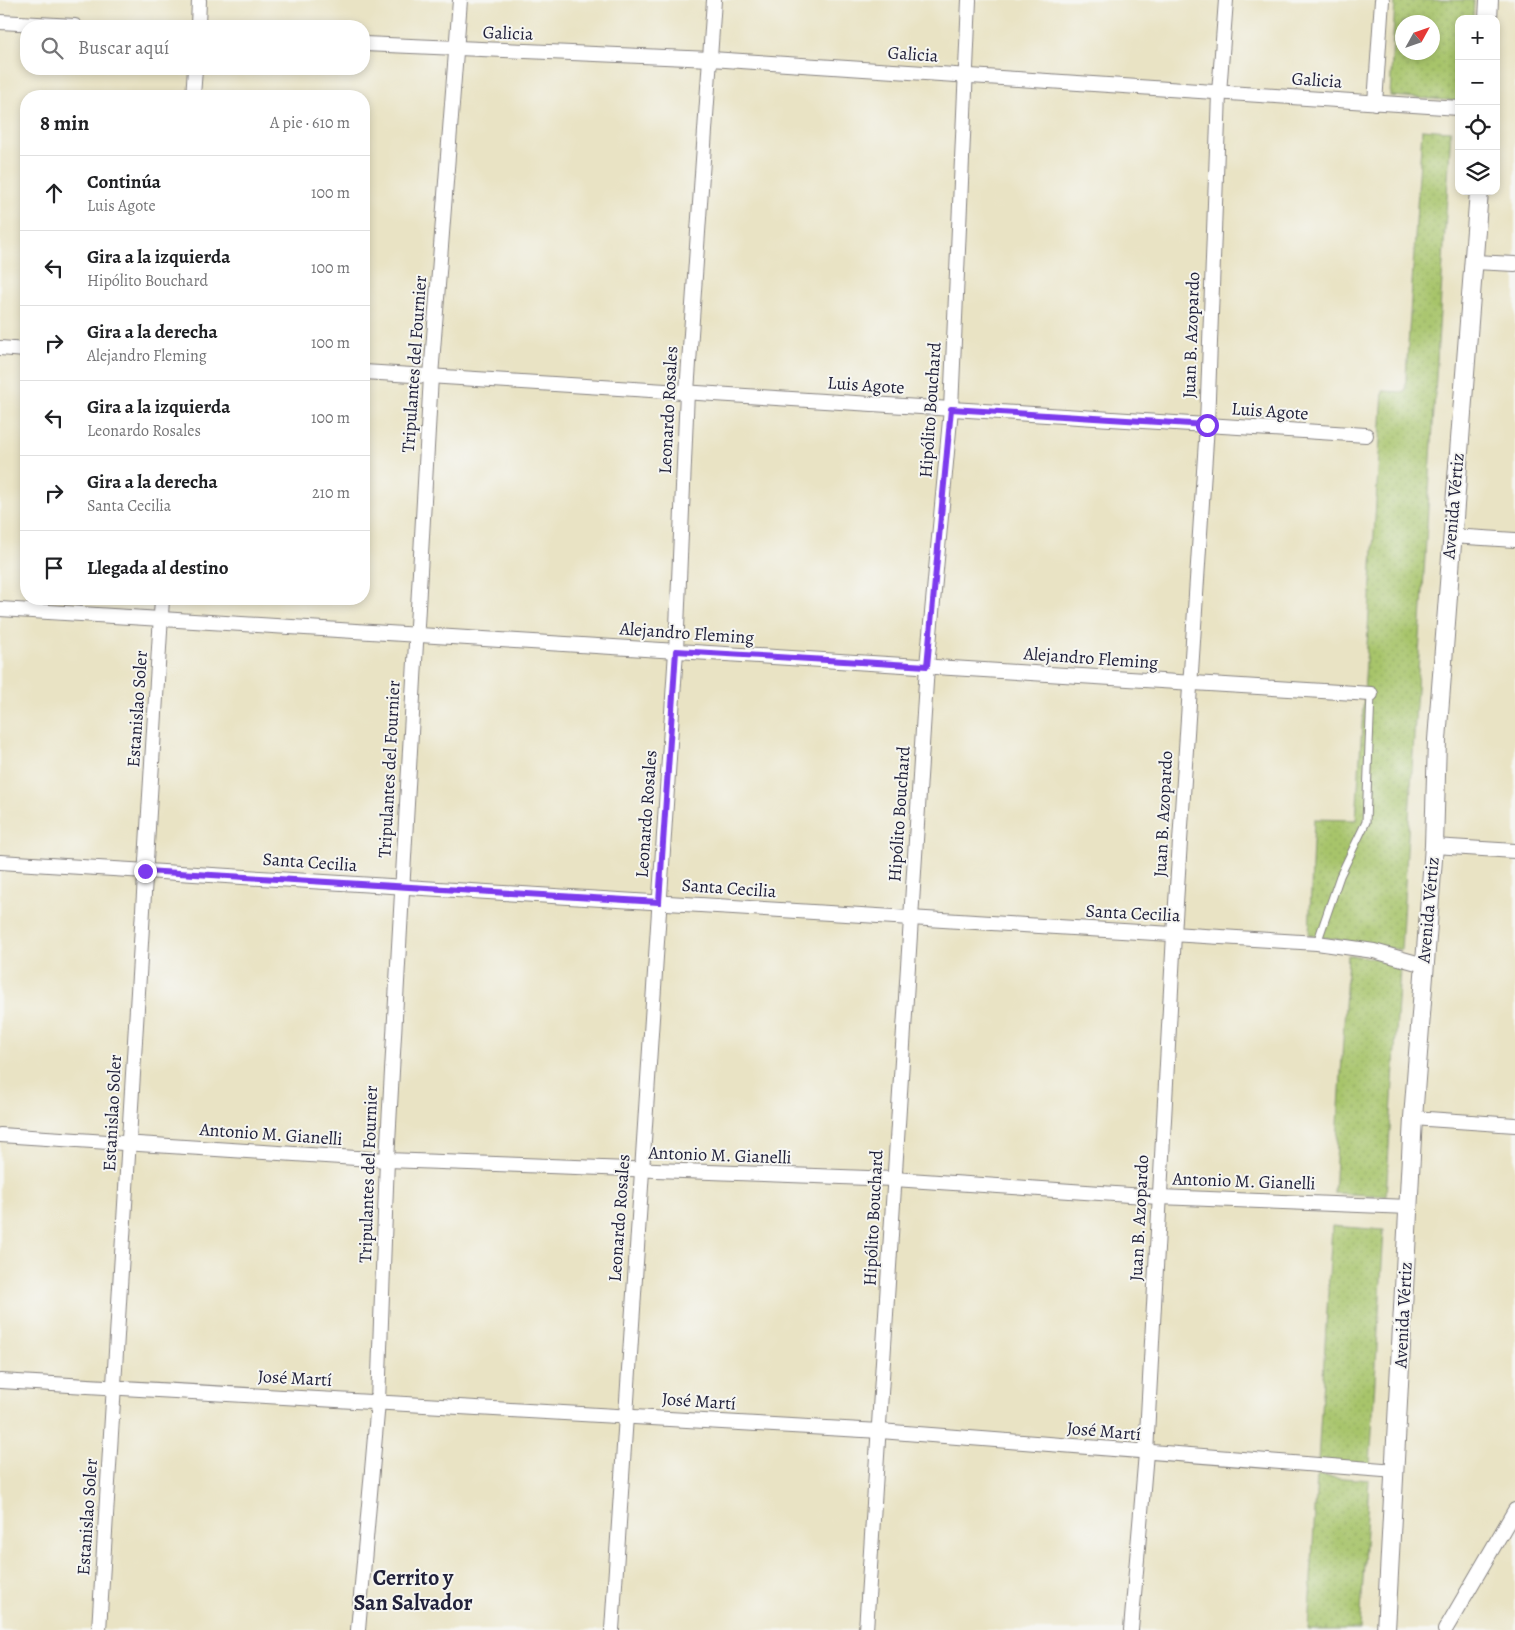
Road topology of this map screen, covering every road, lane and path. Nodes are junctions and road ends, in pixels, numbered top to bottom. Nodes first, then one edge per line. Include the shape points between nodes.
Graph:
1 (199, 0) edge
2 (460, 0) edge
3 (714, 0) edge
4 (969, 0) edge
5 (1226, 0) edge
6 (1382, 0) edge
7 (1489, 0) edge
8 (1488, 15) edge
9 (198, 20) edge
10 (0, 22) edge
11 (20, 23) edge
12 (370, 44) edge
13 (457, 50) junction
14 (711, 60) junction
15 (195, 75) edge
16 (965, 76) junction
17 (193, 90) edge
18 (1219, 93) junction
19 (1376, 103) junction
20 (1455, 108) edge
21 (1479, 195) edge
22 (1474, 262) junction
23 (1515, 264) edge
24 (0, 348) edge
25 (20, 350) edge
26 (370, 372) edge
27 (431, 376) junction
28 (687, 392) junction
29 (951, 409) junction
30 (1207, 425) junction
31 (1366, 436) dead end
32 (1451, 536) junction
33 (1515, 540) edge
34 (162, 605) edge
35 (0, 609) edge
36 (161, 619) junction
37 (416, 635) junction
38 (676, 651) junction
39 (927, 666) junction
40 (1189, 682) junction
41 (1371, 694) joint
42 (1434, 846) junction
43 (1515, 851) edge
44 (0, 862) edge
45 (145, 871) junction
46 (401, 886) junction
47 (659, 902) junction
48 (912, 918) junction
49 (1174, 934) junction
50 (1317, 942) junction
51 (1424, 964) junction
52 (1413, 1118) junction
53 (1515, 1125) edge
54 (0, 1135) edge
55 (129, 1143) junction
56 (386, 1160) junction
57 (640, 1171) junction
58 (894, 1179) junction
59 (1159, 1197) junction
60 (1409, 1208) junction
61 (0, 1381) edge
62 (114, 1387) junction
63 (378, 1402) junction
64 (626, 1416) junction
65 (880, 1431) junction
66 (1146, 1453) junction
67 (1396, 1471) junction
68 (1515, 1510) edge
69 (99, 1630) edge
70 (358, 1630) edge
71 (612, 1630) edge
72 (866, 1630) edge
73 (1131, 1630) edge
74 (1386, 1630) edge
75 (1445, 1630) edge

1 - 9 street
2 - 13 street, Tripulantes del Fournier
3 - 14 street, Leonardo Rosales
4 - 16 street, Hipólito Bouchard
5 - 18 street, Juan B. Azopardo
6 - 19 street
7 - 8 street
10 - 11 street
12 - 13 street, Galicia
13 - 14 street, Galicia
13 - 27 street, Tripulantes del Fournier
14 - 16 street, Galicia
14 - 28 street, Leonardo Rosales
15 - 17 street
16 - 18 street, Galicia
16 - 29 street, Hipólito Bouchard
18 - 19 street, Galicia
18 - 30 street, Juan B. Azopardo
19 - 20 street, Galicia
21 - 22 street, Avenida Vértiz
22 - 23 street
22 - 32 street, Avenida Vértiz
24 - 25 street
26 - 27 street, Luis Agote
27 - 28 street, Luis Agote
27 - 37 street, Tripulantes del Fournier
28 - 29 street, Luis Agote
28 - 38 street, Leonardo Rosales
29 - 30 street, Luis Agote
29 - 39 street, Hipólito Bouchard
30 - 31 street, Luis Agote
30 - 40 street, Juan B. Azopardo
32 - 33 street
32 - 42 street, Avenida Vértiz via 1437,740
34 - 36 street, Estanislao Soler
35 - 36 street, Alejandro Fleming
36 - 37 street, Alejandro Fleming
36 - 45 street, Estanislao Soler
37 - 38 street, Alejandro Fleming
37 - 46 street, Tripulantes del Fournier
38 - 39 street, Alejandro Fleming
38 - 47 street, Leonardo Rosales
39 - 40 street, Alejandro Fleming
39 - 48 street, Hipólito Bouchard
40 - 41 street, Alejandro Fleming
40 - 49 street, Juan B. Azopardo
41 - 50 lane via 1366,822 1340,876
42 - 43 street
42 - 51 street, Avenida Vértiz
44 - 45 street, Santa Cecilia
45 - 46 street, Santa Cecilia
45 - 55 street, Estanislao Soler
46 - 47 street, Santa Cecilia
46 - 56 street, Tripulantes del Fournier
47 - 48 street, Santa Cecilia
47 - 57 street, Leonardo Rosales
48 - 49 street, Santa Cecilia
48 - 58 street, Hipólito Bouchard
49 - 50 street, Santa Cecilia
49 - 59 street, Juan B. Azopardo
50 - 51 street, Santa Cecilia via 1374,951
51 - 52 street, Avenida Vértiz
52 - 53 street
52 - 60 street, Avenida Vértiz
54 - 55 street, Antonio M. Gianelli
55 - 56 street, Antonio M. Gianelli
55 - 62 street, Estanislao Soler
56 - 57 street, Antonio M. Gianelli
56 - 63 street, Tripulantes del Fournier
57 - 58 street, Antonio M. Gianelli
57 - 64 street, Leonardo Rosales
58 - 59 street, Antonio M. Gianelli
58 - 65 street, Hipólito Bouchard
59 - 60 street, Antonio M. Gianelli
59 - 66 street, Juan B. Azopardo
60 - 67 street, Avenida Vértiz
61 - 62 street, José Martí
62 - 63 street, José Martí
62 - 69 street, Estanislao Soler
63 - 64 street, José Martí
63 - 70 street, Tripulantes del Fournier
64 - 65 street, José Martí
64 - 71 street, Leonardo Rosales
65 - 66 street, José Martí
65 - 72 street, Hipólito Bouchard
66 - 67 street, José Martí
66 - 73 street, Juan B. Azopardo
67 - 74 street, Avenida Vértiz
68 - 75 street

